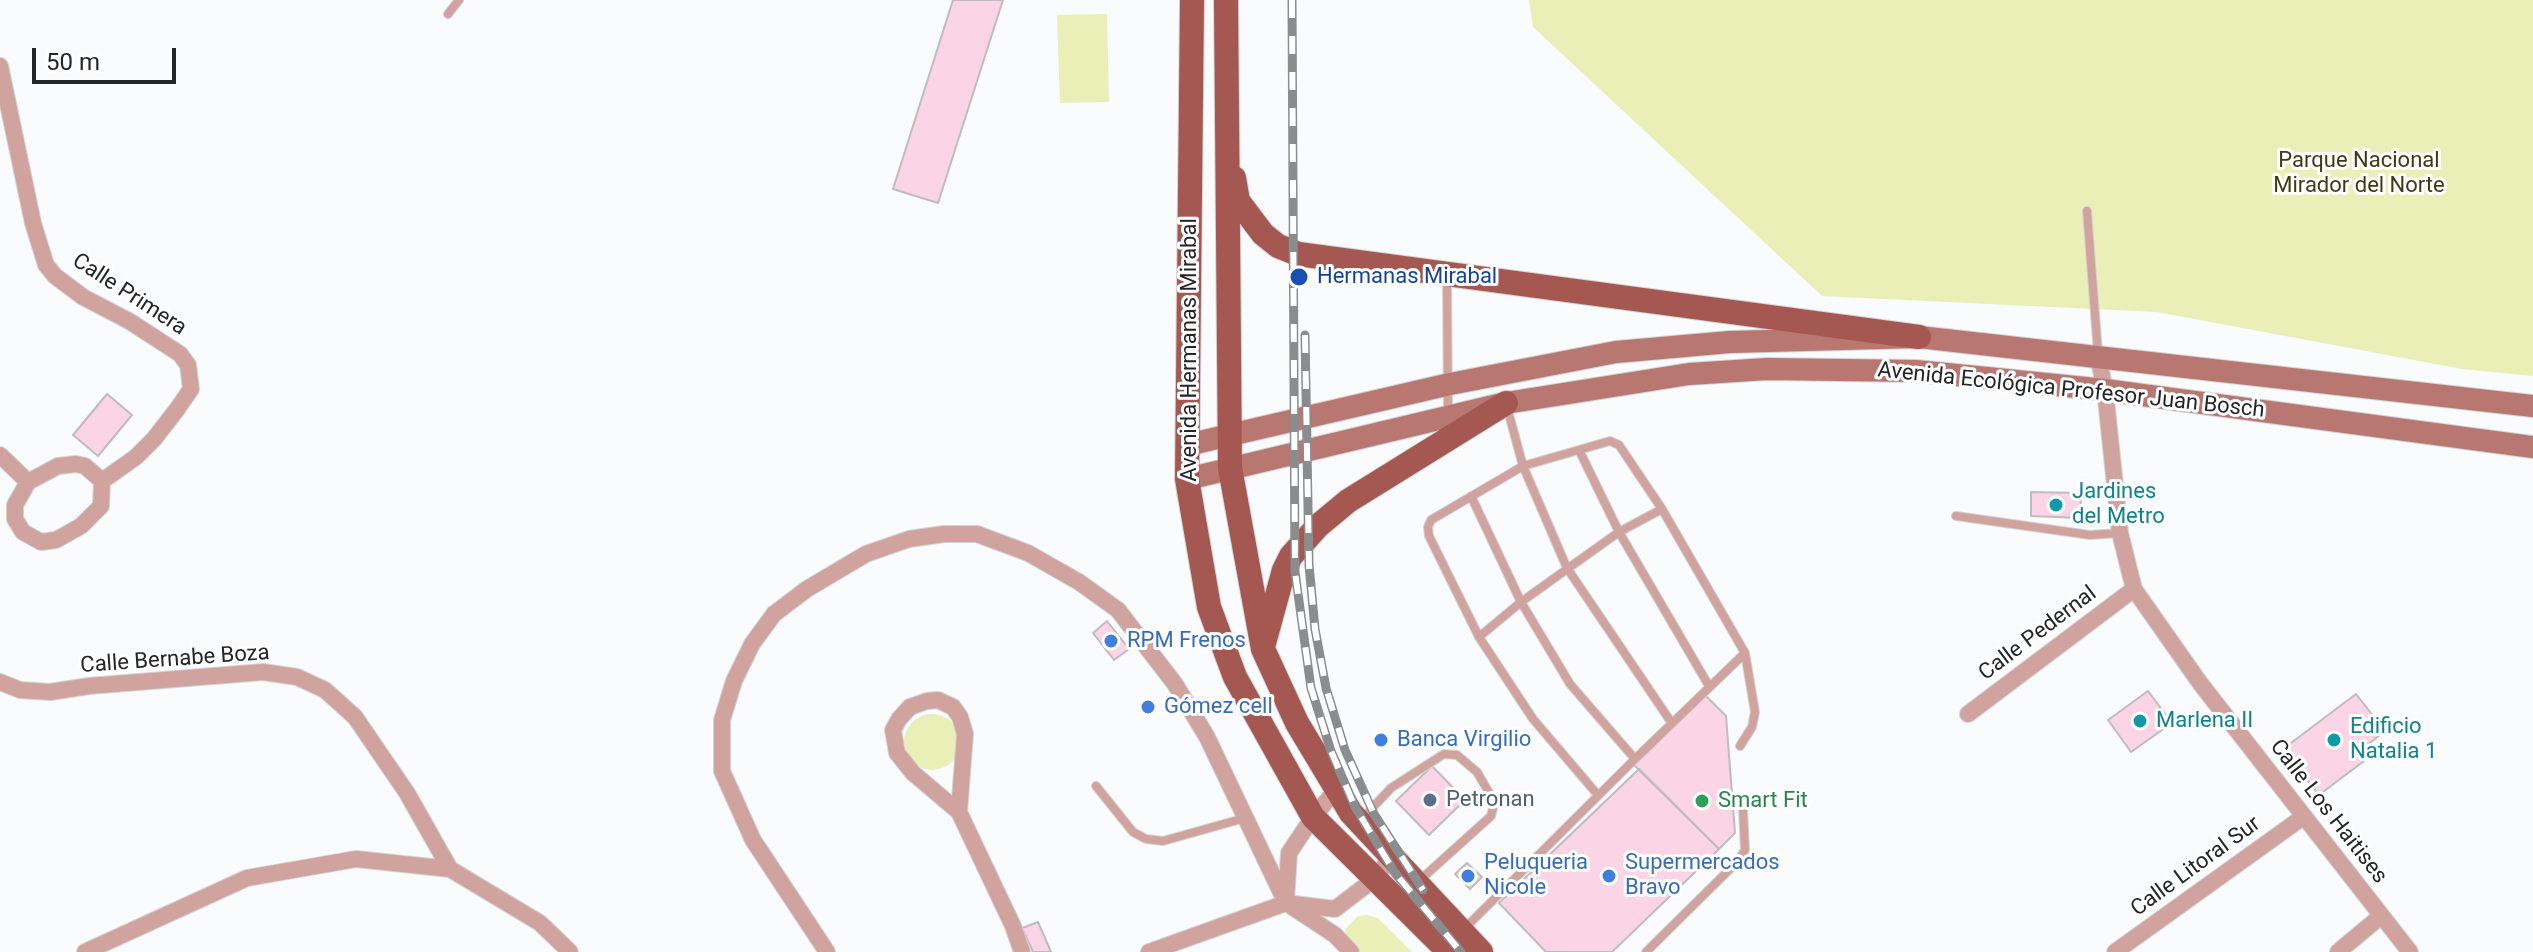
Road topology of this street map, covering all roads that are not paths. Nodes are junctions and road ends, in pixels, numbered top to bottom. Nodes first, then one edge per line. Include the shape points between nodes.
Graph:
1 (459, 0) edge
2 (1192, 0) edge
3 (1226, 0) edge
4 (448, 14) dead end
5 (0, 66) edge
6 (1226, 129) junction
7 (2087, 211) dead end
8 (1447, 274) junction
9 (1919, 337) junction
10 (2098, 356) junction
11 (1450, 384) junction
12 (2105, 390) junction
13 (1506, 403) junction
14 (2533, 406) edge
15 (1448, 417) junction
16 (1229, 436) junction
17 (1187, 445) junction
18 (2533, 447) edge
19 (1579, 450) junction
20 (0, 455) edge
21 (1523, 466) junction
22 (1230, 468) junction
23 (1187, 479) junction
24 (102, 481) junction
25 (28, 482) junction
26 (1471, 496) junction
27 (1662, 509) junction
28 (1956, 516) dead end
29 (1619, 532) junction
30 (2120, 533) junction
31 (1567, 568) junction
32 (2134, 589) junction
33 (1521, 602) junction
34 (1479, 637) junction
35 (1263, 649) junction
36 (1745, 653) junction
37 (0, 682) edge
38 (1709, 686) junction
39 (1968, 714) dead end
40 (1671, 722) junction
41 (1740, 746) dead end
42 (1635, 759) junction
43 (1096, 786) dead end
44 (1337, 789) junction
45 (1597, 794) junction
46 (1743, 809) dead end
47 (959, 812) junction
48 (1313, 817) junction
49 (2303, 817) junction
50 (1245, 818) junction
51 (1359, 822) junction
52 (1391, 856) junction
53 (450, 869) junction
54 (1377, 877) junction
55 (1416, 884) junction
56 (1286, 903) junction
57 (2381, 916) junction
58 (1455, 942) edge
59 (85, 952) edge
60 (570, 952) edge
61 (827, 952) edge
62 (1022, 952) edge
63 (1149, 952) edge
64 (1351, 952) edge
65 (1481, 952) edge
66 (1646, 952) edge
67 (2115, 952) edge
68 (2338, 952) edge
69 (2410, 952) edge

1 - 4 lane
2 - 17 main road, Avenida Hermanas Mirabal
3 - 6 main road, Avenida Hermanas Mirabal
5 - 24 street, Calle Primera via 46,265 83,297 180,354 188,365 191,389 178,408 136,457
6 - 8 main road via 1238,201 1278,246 1340,261
6 - 16 main road, Avenida Hermanas Mirabal
7 - 10 lane
8 - 9 main road
8 - 11 lane
9 - 10 street, Avenida Ecológica Profesor Juan Bosch
9 - 11 street, Avenida Ecológica Profesor Juan Bosch via 1730,342 1616,352
10 - 12 street, Calle Los Haitises
10 - 14 street, Avenida Ecológica Profesor Juan Bosch
11 - 15 lane
11 - 16 street, Avenida Ecológica Profesor Juan Bosch
12 - 13 street, Avenida Ecológica Profesor Juan Bosch via 1916,371 1767,369 1689,374
12 - 18 street, Avenida Ecológica Profesor Juan Bosch
12 - 30 street, Calle Los Haitises
13 - 15 street, Avenida Ecológica Profesor Juan Bosch
13 - 21 lane
13 - 35 main road via 1348,501 1318,526 1284,570
15 - 22 street, Avenida Ecológica Profesor Juan Bosch
16 - 17 street, Avenida Ecológica Profesor Juan Bosch
16 - 22 main road, Avenida Hermanas Mirabal
17 - 23 main road, Avenida Hermanas Mirabal
19 - 21 lane
19 - 27 lane via 1610,441 1619,445
19 - 29 lane
20 - 25 street
21 - 26 lane
21 - 31 lane
22 - 23 street, Avenida Ecológica Profesor Juan Bosch
22 - 35 main road, Avenida Hermanas Mirabal
23 - 48 main road, Avenida Hermanas Mirabal via 1209,607 1235,677
24 - 25 street via 76,464 58,466
24 - 25 street via 101,506 87,521 56,540 41,542 23,532 15,519 15,505
26 - 33 lane
26 - 34 lane via 1428,527
27 - 29 lane
27 - 36 lane
28 - 30 lane via 2090,535
29 - 31 lane
29 - 38 lane
30 - 32 street, Calle Los Haitises
31 - 33 lane
31 - 40 lane
32 - 39 street, Calle Pedernal
32 - 49 street, Calle Los Haitises
33 - 34 lane
33 - 42 lane via 1570,684
34 - 45 lane via 1533,719
35 - 44 main road, Avenida Hermanas Mirabal via 1297,723
36 - 38 lane
36 - 41 lane via 1755,712
37 - 53 street, Calle Bernabe Boza via 50,692 263,672 297,677 325,690 355,717
38 - 40 lane
40 - 42 lane
42 - 45 lane
43 - 50 lane via 1133,832 1146,839 1163,841
44 - 48 street
44 - 51 main road, Avenida Hermanas Mirabal
45 - 58 lane
46 - 66 lane via 1745,850 1737,862
47 - 47 street via 965,753 960,717 938,700 910,707 893,730 893,741 904,764
47 - 62 street
48 - 54 main road, Avenida Hermanas Mirabal
48 - 56 street via 1289,853
49 - 57 street, Calle Los Haitises
49 - 67 street, Calle Litoral Sur
50 - 56 street
50 - 61 street via 1175,684 1118,610 1028,553 977,534 909,539 838,569 774,614 752,644 722,720 722,771 753,840
51 - 52 main road, Avenida Hermanas Mirabal
51 - 55 lane via 1391,788 1444,754 1457,755 1477,772 1491,796 1491,816
52 - 54 street
52 - 55 main road, Avenida Hermanas Mirabal
53 - 59 street via 356,859 247,878
53 - 60 street via 540,923
54 - 56 street via 1335,909
54 - 58 main road, Avenida Hermanas Mirabal
55 - 58 main road, Avenida Hermanas Mirabal
56 - 63 street
56 - 64 street
57 - 68 street
57 - 69 street, Calle Los Haitises
58 - 65 main road, Avenida Hermanas Mirabal

